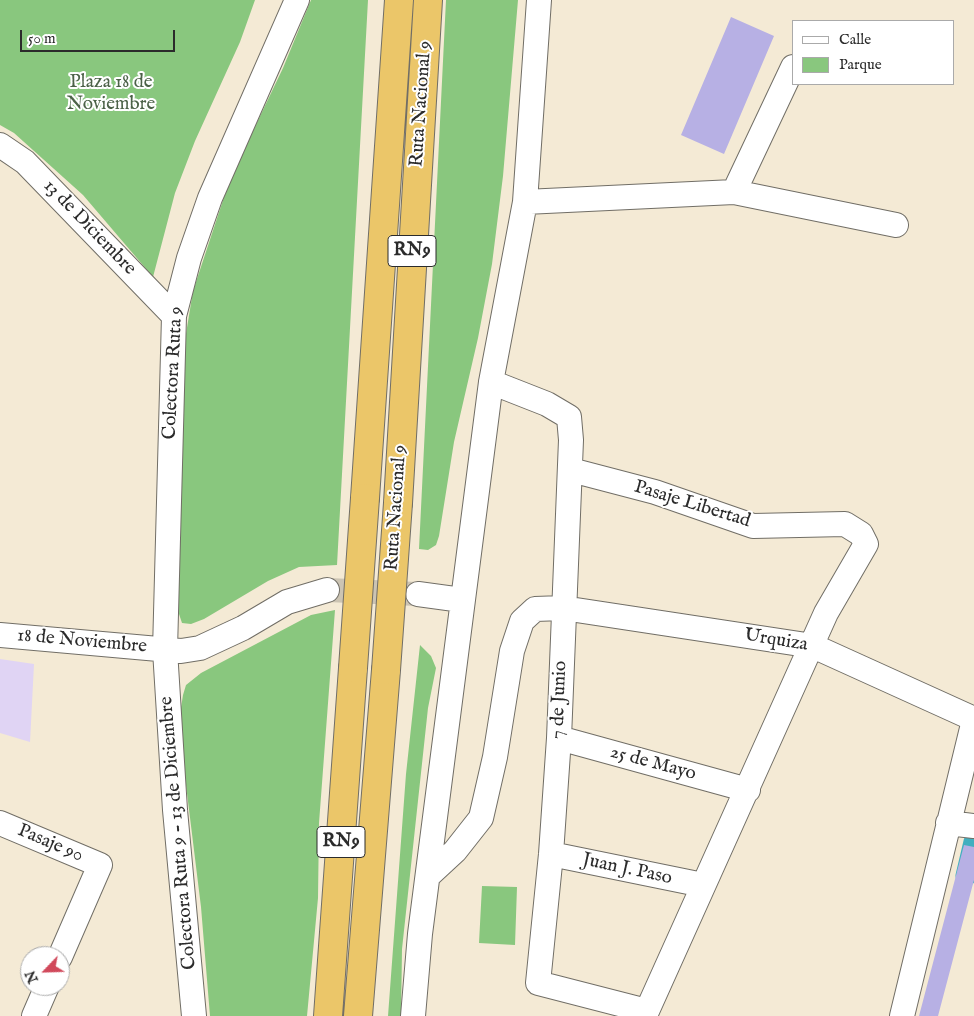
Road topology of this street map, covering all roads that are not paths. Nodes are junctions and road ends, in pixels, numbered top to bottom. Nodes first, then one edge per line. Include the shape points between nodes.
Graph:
1 (297, 0) edge
2 (399, 0) edge
3 (428, 0) edge
4 (539, 0) edge
5 (792, 69) edge
6 (0, 145) edge
7 (734, 192) junction
8 (525, 202) junction
9 (896, 225) dead end
10 (174, 316) junction
11 (491, 382) junction
12 (571, 470) junction
13 (327, 590) tunnel mouth
14 (418, 594) tunnel mouth
15 (462, 600) junction
16 (563, 608) junction
17 (0, 635) edge
18 (813, 646) junction
19 (165, 650) junction
20 (974, 719) edge
21 (559, 738) junction
22 (748, 790) junction
23 (0, 823) edge
24 (963, 825) edge
25 (551, 854) junction
26 (428, 876) junction
27 (703, 885) junction
28 (65, 946) edge
29 (43, 996) edge
30 (34, 1016) edge
31 (194, 1016) edge
32 (328, 1016) edge
33 (358, 1016) edge
34 (414, 1016) edge
35 (902, 1016) edge

1 - 10 street, Colectora Ruta 9 via 210,198 189,258
2 - 32 highway, Ruta Nacional 9 / RN9, bridge
3 - 33 highway, Ruta Nacional 9 / RN9, bridge via 398,503
4 - 8 street
5 - 7 street
6 - 10 street, 13 de Diciembre via 25,162
7 - 8 street
7 - 9 street
8 - 11 street
10 - 19 street, Colectora Ruta 9
11 - 12 street, 7 de Junio via 569,417
11 - 15 street
12 - 16 street, 7 de Junio
12 - 18 street, Pasaje Libertad via 655,492 753,526 845,524 860,534 866,544 826,613
13 - 19 street, 18 de Noviembre via 287,602 200,648 181,652
14 - 15 street
15 - 26 street
16 - 18 street, Urquiza
16 - 21 street, 7 de Junio
16 - 26 street, Urquiza via 535,609 522,620 512,651 495,757 481,818 455,851
17 - 19 street, 18 de Noviembre
18 - 20 street, Urquiza
18 - 22 street
19 - 31 street, Colectora Ruta 9 - 13 de Diciembre via 175,810
20 - 24 street
21 - 22 street, 25 de Mayo
21 - 25 street, 7 de Junio
22 - 27 street
23 - 28 street, Pasaje 90 via 100,866
24 - 35 street
25 - 27 street, Juan J. Paso
25 - 27 street, 7 de Junio via 538,983 647,1011
26 - 34 street
29 - 30 street

